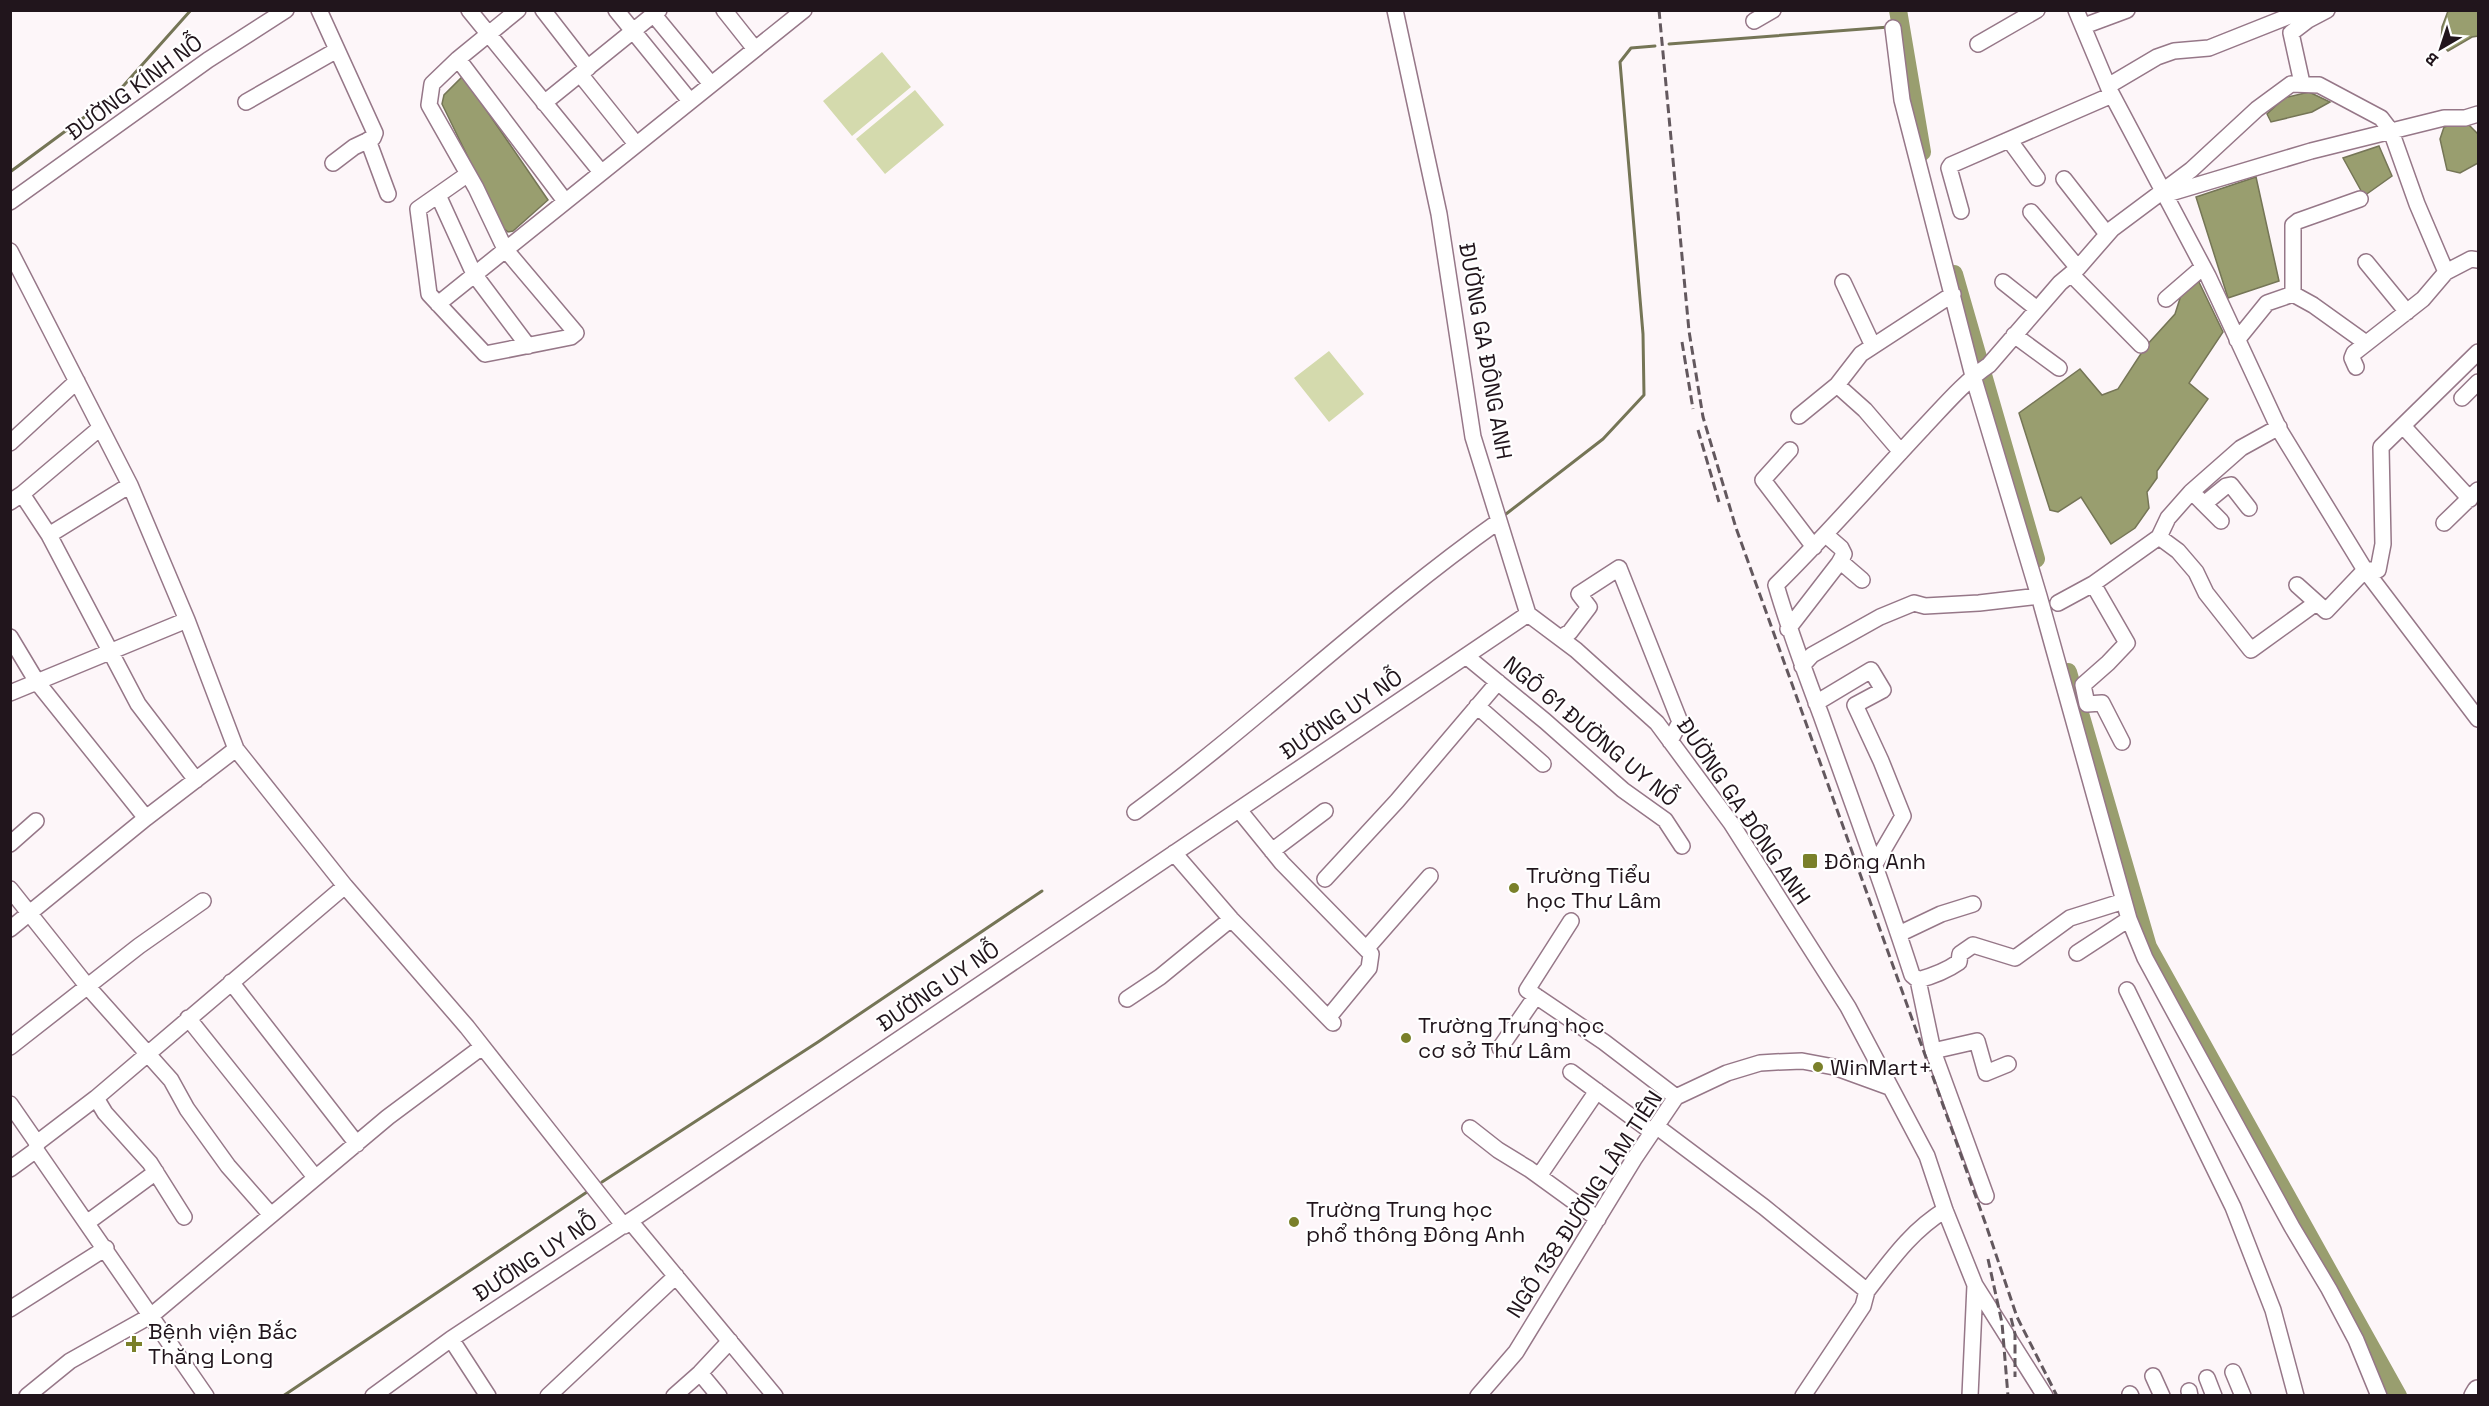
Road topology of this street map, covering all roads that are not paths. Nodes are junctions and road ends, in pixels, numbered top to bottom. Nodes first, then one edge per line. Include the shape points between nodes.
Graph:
1 (286, 10) edge
2 (319, 10) edge
3 (469, 10) edge
4 (518, 10) edge
5 (543, 10) edge
6 (616, 10) edge
7 (724, 10) edge
8 (1395, 10) edge
9 (1773, 10) edge
10 (2037, 10) edge
11 (2076, 10) edge
12 (2127, 10) edge
13 (2327, 10) edge
14 (801, 12) edge
15 (656, 13) edge
16 (2302, 14) edge
17 (1754, 21) dead end
18 (2084, 26) junction
19 (1893, 28) dead end
20 (633, 31) junction
21 (489, 34) junction
22 (1978, 44) dead end
23 (337, 50) junction
24 (755, 50) junction
25 (458, 59) junction
26 (584, 71) junction
27 (2302, 83) junction
28 (711, 84) junction
29 (2110, 90) junction
30 (690, 101) junction
31 (246, 102) dead end
32 (544, 103) junction
33 (2472, 116) edge
34 (2391, 131) junction
35 (368, 140) junction
36 (2010, 141) junction
37 (636, 144) junction
38 (333, 163) dead end
39 (601, 172) junction
40 (468, 174) junction
41 (2037, 178) dead end
42 (2064, 179) dead end
43 (2163, 193) junction
44 (388, 194) dead end
45 (438, 195) junction
46 (2360, 199) dead end
47 (564, 201) junction
48 (10, 202) edge
49 (1961, 211) dead end
50 (2031, 212) dead end
51 (2108, 234) junction
52 (505, 249) junction
53 (10, 251) edge
54 (2478, 260) edge
55 (2366, 262) dead end
56 (2203, 267) junction
57 (2075, 271) junction
58 (2446, 272) junction
59 (474, 274) junction
60 (1843, 282) dead end
61 (2002, 282) dead end
62 (1953, 294) junction
63 (2293, 294) junction
64 (2166, 299) dead end
65 (438, 304) junction
66 (2037, 309) junction
67 (2407, 312) junction
68 (2014, 335) junction
69 (2237, 340) junction
70 (2366, 343) junction
71 (2141, 345) dead end
72 (528, 346) junction
73 (1873, 346) junction
74 (2478, 352) edge
75 (2059, 368) dead end
76 (2356, 368) dead end
77 (1979, 371) junction
78 (77, 381) junction
79 (2478, 382) edge
80 (1837, 385) junction
81 (2462, 398) dead end
82 (1799, 416) dead end
83 (2403, 426) junction
84 (2278, 427) junction
85 (100, 428) junction
86 (10, 443) edge
87 (1790, 450) dead end
88 (1901, 452) junction
89 (130, 485) junction
90 (2191, 492) junction
91 (2474, 494) edge
92 (16, 498) edge
93 (2204, 504) junction
94 (2249, 508) dead end
95 (1499, 520) junction
96 (2221, 521) dead end
97 (2444, 523) dead end
98 (1826, 535) junction
99 (49, 536) junction
100 (2159, 537) junction
101 (1814, 548) junction
102 (1839, 563) junction
103 (2365, 570) junction
104 (1862, 580) dead end
105 (2093, 584) junction
106 (2297, 585) dead end
107 (2039, 596) junction
108 (2058, 603) dead end
109 (2316, 603) junction
110 (1528, 614) junction
111 (187, 620) junction
112 (1788, 628) junction
113 (10, 637) edge
114 (1560, 638) junction
115 (110, 651) junction
116 (1466, 656) junction
117 (1802, 666) junction
118 (37, 682) junction
119 (1498, 682) junction
120 (10, 693) edge
121 (1816, 703) junction
122 (1477, 706) junction
123 (2478, 719) edge
124 (1670, 741) junction
125 (2122, 742) dead end
126 (236, 749) junction
127 (1543, 764) dead end
128 (196, 780) junction
129 (1239, 810) junction
130 (1325, 811) dead end
131 (1135, 812) dead end
132 (146, 818) junction
133 (36, 821) dead end
134 (10, 844) edge
135 (1682, 846) dead end
136 (1272, 851) junction
137 (1174, 853) junction
138 (1875, 864) junction
139 (1430, 876) dead end
140 (1325, 879) dead end
141 (345, 886) junction
142 (10, 889) edge
143 (203, 901) dead end
144 (2124, 901) junction
145 (1973, 904) dead end
146 (29, 913) junction
147 (1231, 919) junction
148 (2129, 919) junction
149 (1571, 921) dead end
150 (10, 929) edge
151 (1899, 934) junction
152 (1366, 950) junction
153 (2077, 952) dead end
154 (1918, 980) junction
155 (231, 982) junction
156 (88, 987) junction
157 (2127, 990) dead end
158 (1536, 996) junction
159 (1127, 999) dead end
160 (188, 1018) junction
161 (10, 1047) edge
162 (482, 1047) junction
163 (1500, 1047) dead end
164 (1933, 1051) junction
165 (148, 1052) junction
166 (2008, 1064) dead end
167 (1571, 1072) dead end
168 (1889, 1087) junction
169 (1597, 1091) junction
170 (1676, 1096) junction
171 (96, 1098) junction
172 (10, 1104) edge
173 (1470, 1128) dead end
174 (1654, 1129) junction
175 (357, 1144) junction
176 (37, 1146) junction
177 (10, 1169) edge
178 (156, 1172) junction
179 (1539, 1176) junction
180 (315, 1177) junction
181 (1986, 1196) dead end
182 (1945, 1210) junction
183 (271, 1215) junction
184 (184, 1217) dead end
185 (1598, 1219) junction
186 (88, 1222) junction
187 (627, 1223) junction
188 (106, 1248) junction
189 (676, 1276) junction
190 (1975, 1285) junction
191 (1867, 1291) junction
192 (10, 1309) edge
193 (152, 1315) junction
194 (451, 1339) junction
195 (730, 1341) junction
196 (2233, 1372) dead end
197 (700, 1373) junction
198 (2153, 1376) dead end
199 (2207, 1378) dead end
200 (2478, 1391) edge
201 (27, 1395) edge
202 (206, 1395) edge
203 (373, 1395) edge
204 (488, 1395) edge
205 (548, 1395) edge
206 (674, 1395) edge
207 (719, 1395) edge
208 (775, 1395) edge
209 (1478, 1395) edge
210 (1803, 1395) edge
211 (1970, 1395) edge
212 (2044, 1395) edge
213 (2162, 1395) edge
214 (2214, 1395) edge
215 (2243, 1395) edge
216 (2296, 1395) edge
217 (2379, 1395) edge
218 (2475, 1395) edge

1 - 48 street, ĐƯỜNG KÍNH NỖ via 208,60
2 - 23 street
3 - 21 street
4 - 21 street
5 - 26 street
6 - 20 street
7 - 24 street
8 - 95 street, ĐƯỜNG GA ĐÔNG ANH via 1439,214 1473,437
9 - 17 street
10 - 22 street
11 - 18 street
12 - 18 street
13 - 16 street
14 - 24 street
15 - 20 street
15 - 28 street
16 - 27 street via 2291,33
16 - 29 street via 2209,48 2174,51 2157,57
18 - 29 street
19 - 62 street via 1902,100
20 - 26 street
20 - 30 street
21 - 25 street
21 - 32 street
23 - 31 street
23 - 35 street via 375,133
24 - 28 street
25 - 40 street via 432,84 429,105
25 - 47 street
26 - 32 street
26 - 37 street
27 - 34 street via 2319,85 2381,118
27 - 43 street via 2291,84 2257,109
28 - 30 street
29 - 36 street
29 - 43 street
30 - 37 street
32 - 39 street
33 - 34 street via 2444,117
34 - 43 street
34 - 58 street
35 - 38 street
35 - 44 street
36 - 41 street
36 - 49 street via 1951,165
37 - 39 street
39 - 47 street
40 - 45 street
40 - 52 street
42 - 51 street
43 - 51 street
43 - 56 street
45 - 59 street
45 - 65 street via 418,209 429,294
46 - 63 street via 2293,225
47 - 52 street
50 - 57 street
51 - 57 street
52 - 59 street
52 - 72 street via 576,333
53 - 78 street
54 - 58 street via 2470,259
55 - 67 street
56 - 64 street
56 - 69 street
57 - 66 street
57 - 71 street
58 - 67 street
59 - 65 street
59 - 72 street
60 - 73 street
61 - 66 street
62 - 73 street
62 - 77 street
63 - 69 street via 2267,303
63 - 70 street
65 - 72 street via 485,354
66 - 68 street
67 - 70 street
68 - 75 street
68 - 77 street
69 - 84 street
70 - 76 street via 2354,353
73 - 80 street
74 - 83 street
77 - 88 street
77 - 107 street
78 - 85 street
78 - 86 street
79 - 81 street
80 - 82 street
80 - 88 street
83 - 91 street
83 - 103 street via 2380,447 2383,544 2378,570
84 - 90 street via 2241,448
84 - 103 street
85 - 89 street
85 - 92 street
87 - 101 street via 1763,480
88 - 98 street
89 - 99 street
89 - 111 street
90 - 93 street
90 - 100 street via 2168,518
91 - 97 street
92 - 99 street
93 - 94 street via 2231,484
93 - 96 street
95 - 110 street, ĐƯỜNG GA ĐÔNG ANH
95 - 131 street
98 - 101 street
98 - 102 street via 1844,554
99 - 115 street
100 - 105 street
100 - 109 street via 2196,572 2206,594 2251,650
101 - 112 street via 1776,585
102 - 104 street
102 - 112 street
103 - 109 street via 2326,611
103 - 123 street
105 - 108 street
105 - 125 street via 2127,643 2083,685 2087,704 2102,703
106 - 109 street
107 - 117 street via 1979,603 1914,603 1880,616 1812,655
107 - 144 street
110 - 114 street, ĐƯỜNG GA ĐÔNG ANH
110 - 116 street, ĐƯỜNG UY NỖ
111 - 115 street
111 - 126 street
112 - 117 street
113 - 118 street
114 - 124 street, ĐƯỜNG GA ĐÔNG ANH via 1657,723
114 - 124 street via 1570,632 1589,607 1579,594 1619,568 1680,722
115 - 118 street
115 - 128 street via 138,704
116 - 119 street, NGÕ 61 ĐƯỜNG UY NỖ
116 - 129 street, ĐƯỜNG UY NỖ
117 - 121 street
118 - 120 street
118 - 132 street
119 - 122 street
119 - 135 street, NGÕ 61 ĐƯỜNG UY NỖ via 1623,790 1665,820
121 - 138 street
121 - 138 street via 1871,670 1883,690 1855,705 1903,816
122 - 127 street
122 - 140 street
124 - 168 street, ĐƯỜNG GA ĐÔNG ANH via 1731,823 1848,1007
126 - 128 street
126 - 141 street
128 - 132 street
129 - 136 street
129 - 137 street, ĐƯỜNG UY NỖ
130 - 136 street
132 - 146 street
133 - 134 street
136 - 152 street
137 - 147 street
137 - 187 street, ĐƯỜNG UY NỖ
138 - 151 street
139 - 152 street
141 - 155 street
141 - 162 street
142 - 146 street
143 - 156 street
144 - 148 street
144 - 154 street via 2070,918 2015,958 1973,945 1960,954 1956,964
145 - 151 street
146 - 150 street
146 - 156 street
147 - 152 street via 1331,1021 1369,968 1371,954
147 - 159 street
148 - 153 street
148 - 217 street via 2145,958 2356,1340
149 - 158 street via 1527,990
151 - 154 street via 1912,975
154 - 164 street
155 - 160 street
155 - 175 street
156 - 161 street
156 - 165 street
157 - 216 street via 2232,1207 2273,1310
158 - 163 street
158 - 170 street
160 - 165 street
160 - 180 street
162 - 175 street
162 - 187 street
164 - 166 street via 1977,1041 1986,1072
164 - 181 street
165 - 171 street
165 - 183 street via 228,1166
167 - 169 street
168 - 170 street, NGÕ 138 ĐƯỜNG LÂM TIÊN via 1833,1067 1802,1061 1776,1062 1727,1073
168 - 182 street, ĐƯỜNG GA ĐÔNG ANH via 1927,1156
169 - 174 street
169 - 179 street
170 - 174 street, NGÕ 138 ĐƯỜNG LÂM TIÊN
171 - 176 street
171 - 178 street
172 - 176 street
173 - 179 street
174 - 185 street, NGÕ 138 ĐƯỜNG LÂM TIÊN
174 - 191 street via 1764,1207
175 - 180 street
176 - 177 street
176 - 186 street
178 - 184 street
178 - 186 street
179 - 185 street
180 - 183 street
182 - 190 street, ĐƯỜNG GA ĐÔNG ANH
182 - 191 street via 1907,1239
183 - 193 street
185 - 209 street, NGÕ 138 ĐƯỜNG LÂM TIÊN via 1516,1352
186 - 188 street
187 - 189 street
187 - 194 street, ĐƯỜNG UY NỖ
188 - 192 street
188 - 193 street
189 - 195 street
189 - 205 street
190 - 211 street
190 - 212 street, ĐƯỜNG GA ĐÔNG ANH
191 - 210 street via 1863,1306
193 - 201 street via 70,1361
193 - 202 street
194 - 203 street, ĐƯỜNG UY NỖ
194 - 204 street
195 - 197 street
195 - 208 street
196 - 215 street
197 - 206 street
197 - 207 street
198 - 213 street
199 - 214 street
200 - 218 highway

